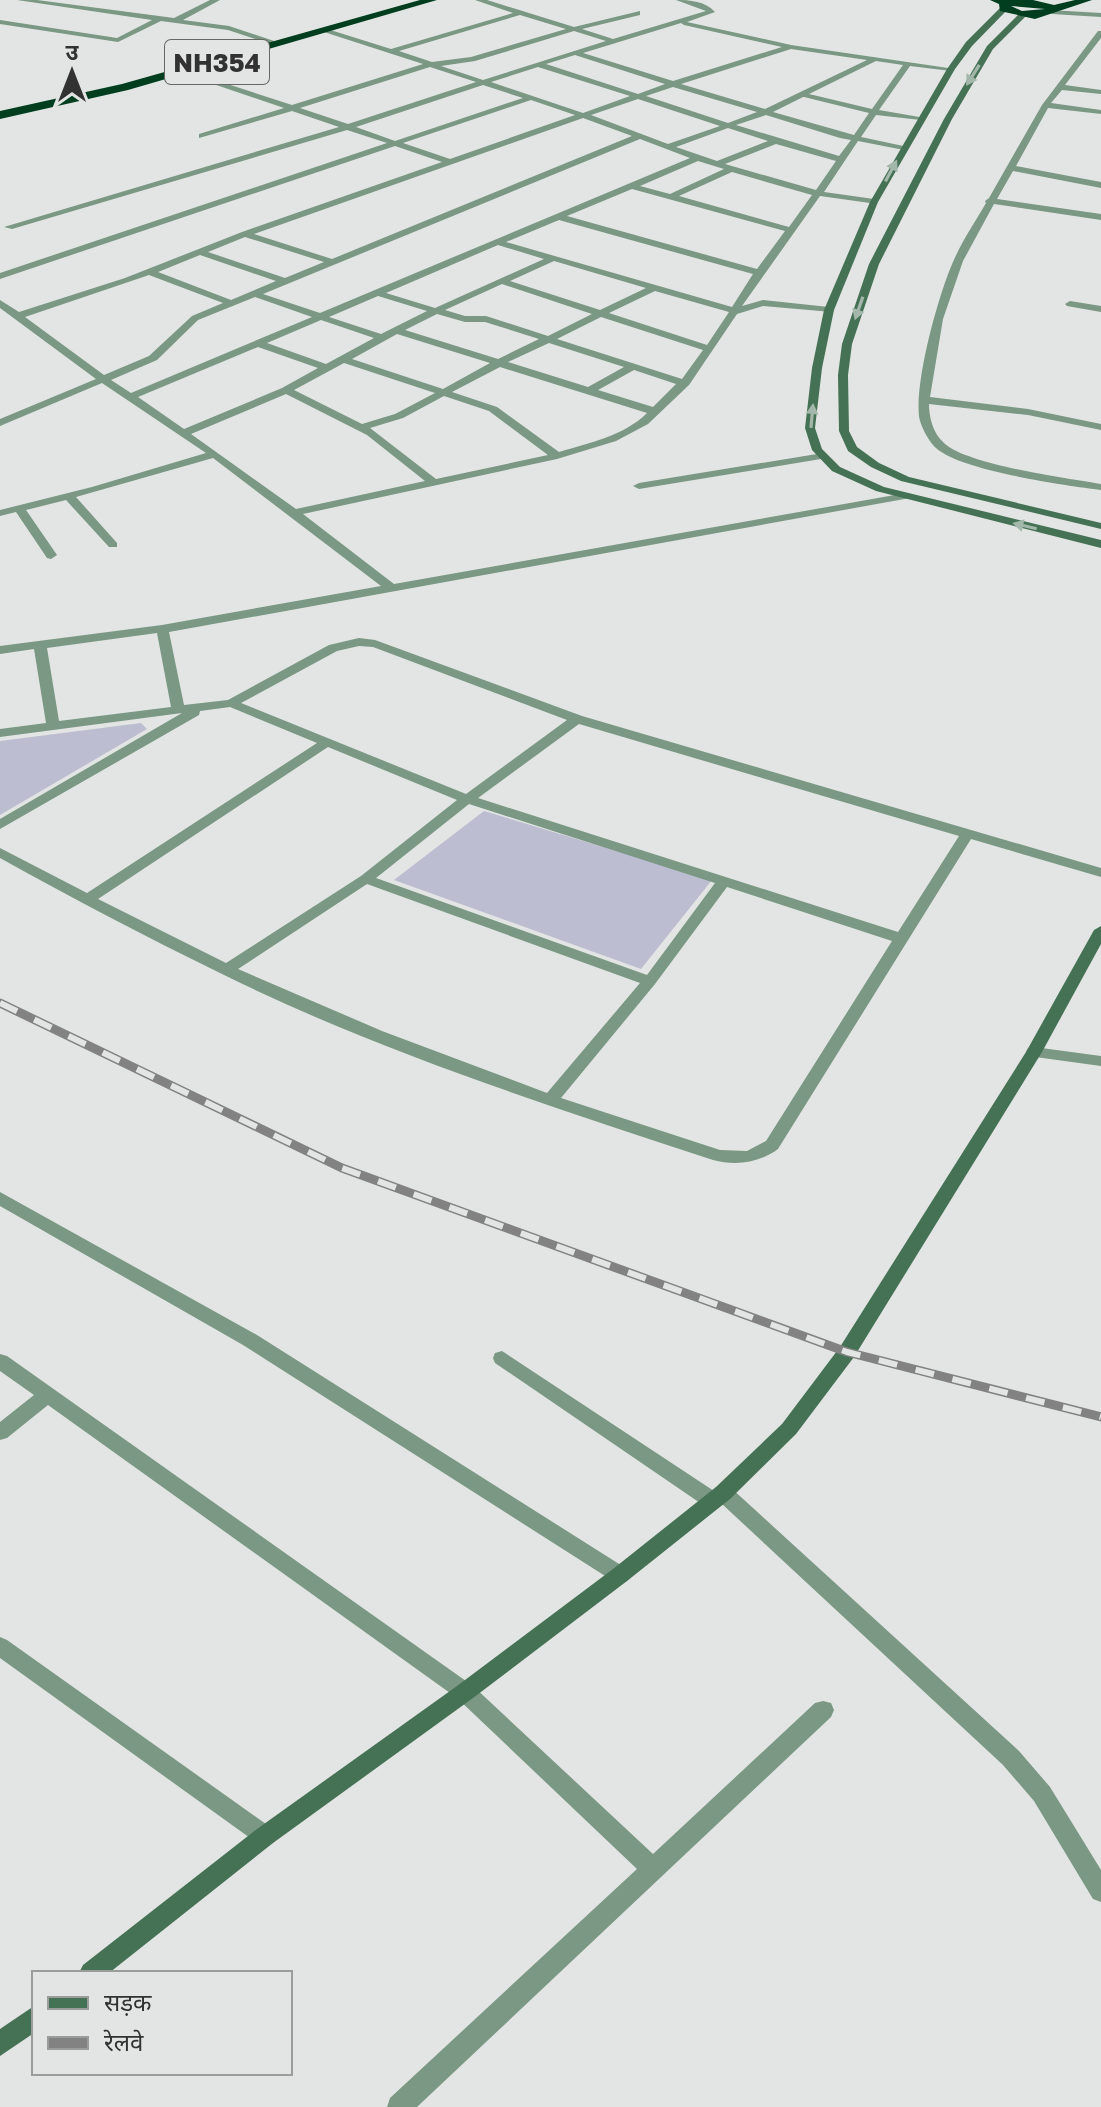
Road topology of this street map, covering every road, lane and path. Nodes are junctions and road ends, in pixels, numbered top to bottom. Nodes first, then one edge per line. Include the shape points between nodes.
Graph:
1 (23, 0) edge
2 (99, 0) edge
3 (216, 0) edge
4 (432, 0) edge
5 (479, 0) edge
6 (514, 0) edge
7 (680, 0) edge
8 (1063, 0) edge
9 (1087, 0) edge
10 (1002, 4) edge
11 (494, 5) junction
12 (81, 8) junction
13 (1051, 8) junction
14 (520, 13) junction
15 (637, 13) dead end
16 (1023, 15) junction
17 (1101, 15) edge
18 (161, 18) junction
19 (177, 20) junction
20 (0, 22) edge
21 (683, 23) junction
22 (574, 29) junction
23 (327, 30) junction
24 (1101, 33) edge
25 (612, 41) junction
26 (279, 44) junction
27 (791, 47) junction
28 (389, 52) junction
29 (575, 53) junction
30 (874, 59) junction
31 (908, 63) junction
32 (538, 64) junction
33 (429, 65) junction
34 (951, 69) junction
35 (184, 71) junction
36 (484, 82) junction
37 (673, 84) junction
38 (1059, 87) junction
39 (1101, 92) edge
40 (804, 95) junction
41 (638, 96) junction
42 (530, 98) junction
43 (1046, 105) junction
44 (298, 108) junction
45 (766, 112) junction
46 (873, 112) junction
47 (1101, 112) edge
48 (0, 115) edge
49 (585, 116) junction
50 (921, 118) junction
51 (729, 126) junction
52 (348, 127) junction
53 (202, 136) dead end
54 (638, 137) junction
55 (854, 139) junction
56 (776, 141) junction
57 (396, 142) junction
58 (667, 147) junction
59 (904, 147) junction
60 (698, 158) junction
61 (840, 159) junction
62 (452, 163) junction
63 (717, 164) junction
64 (1010, 168) junction
65 (731, 169) junction
66 (1101, 185) edge
67 (632, 186) junction
68 (817, 195) junction
69 (671, 197) junction
70 (989, 201) junction
71 (874, 202) junction
72 (560, 217) junction
73 (1101, 217) edge
74 (9, 227) dead end
75 (791, 230) junction
76 (245, 234) junction
77 (500, 243) junction
78 (200, 252) junction
79 (554, 258) junction
80 (330, 261) junction
81 (150, 272) junction
82 (759, 273) junction
83 (0, 276) edge
84 (284, 281) junction
85 (501, 281) junction
86 (655, 287) junction
87 (377, 293) junction
88 (255, 294) junction
89 (231, 303) junction
90 (0, 304) edge
91 (1070, 304) dead end
92 (1101, 309) edge
93 (829, 310) junction
94 (436, 311) junction
95 (736, 311) junction
96 (602, 314) junction
97 (20, 315) junction
98 (318, 318) junction
99 (397, 331) junction
100 (382, 338) junction
101 (551, 339) junction
102 (257, 343) junction
103 (710, 349) junction
104 (343, 359) junction
105 (499, 363) junction
106 (633, 366) junction
107 (327, 368) junction
108 (103, 379) junction
109 (685, 383) junction
110 (286, 390) junction
111 (589, 391) junction
112 (444, 392) junction
113 (132, 396) junction
114 (924, 400) junction
115 (0, 408) edge
116 (656, 412) junction
117 (20, 416) junction
118 (0, 423) edge
119 (363, 427) junction
120 (1101, 427) edge
121 (186, 432) junction
122 (215, 454) junction
123 (557, 456) junction
124 (823, 456) junction
125 (435, 483) junction
126 (639, 486) dead end
127 (1101, 487) edge
128 (69, 496) junction
129 (906, 496) junction
130 (19, 508) junction
131 (1, 511) edge
132 (293, 513) junction
133 (1101, 526) edge
134 (1101, 544) edge
135 (113, 545) dead end
136 (51, 555) dead end
137 (390, 587) junction
138 (162, 629) junction
139 (40, 645) junction
140 (0, 650) edge
141 (231, 703) junction
142 (202, 707) junction
143 (178, 710) junction
144 (577, 719) junction
145 (53, 727) junction
146 (0, 733) edge
147 (325, 743) junction
148 (467, 799) junction
149 (0, 825) edge
150 (966, 835) junction
151 (0, 852) edge
152 (1101, 873) edge
153 (366, 879) junction
154 (723, 882) junction
155 (86, 900) junction
156 (1101, 930) edge
157 (903, 939) junction
158 (225, 970) junction
159 (650, 981) junction
160 (1034, 1052) junction
161 (1101, 1061) edge
162 (550, 1100) junction
163 (0, 1198) edge
164 (502, 1358) dead end
165 (0, 1361) edge
166 (47, 1395) junction
167 (0, 1433) edge
168 (718, 1497) junction
169 (620, 1575) junction
170 (0, 1646) edge
171 (465, 1692) junction
172 (823, 1710) dead end
173 (265, 1836) junction
174 (653, 1869) junction
175 (1101, 1891) edge
176 (94, 1971) edge
177 (32, 2020) edge
178 (0, 2044) edge
179 (399, 2107) edge

1 - 12 street
2 - 12 street
3 - 19 street
4 - 23 highway, NH354
5 - 11 street
6 - 11 street
7 - 21 street via 711,12
8 - 13 highway
9 - 13 highway
10 - 13 highway via 1027,1
10 - 16 highway
10 - 34 main road
11 - 14 street
12 - 18 street
13 - 16 highway
13 - 17 street
14 - 22 street
14 - 28 street
15 - 22 street
16 -> 133 main road via 990,48 969,82 874,264 847,344 844,431 852,449 905,479
18 - 19 street
18 - 20 street via 118,40
19 - 26 street via 241,30
21 - 25 street
21 - 27 street
22 - 25 street
22 - 33 street via 472,59
23 - 26 highway, NH354
23 - 28 street
24 - 38 street
25 - 29 street
26 - 35 highway, NH354
27 - 30 street
27 - 37 street
28 - 33 street
29 - 32 street
29 - 37 street
30 - 31 street
30 - 40 street
31 - 34 street
31 - 46 street
32 - 36 street
32 - 41 street
33 - 36 street
33 - 44 street
34 - 50 main road
35 - 44 street
35 - 48 highway, NH354
36 - 42 street
36 - 52 street
37 - 41 street
37 - 45 street
38 - 39 street
38 - 43 street
40 - 45 street
40 - 46 street
41 - 49 street
41 - 51 street
42 - 49 street
42 - 57 street
43 - 47 street
43 - 64 street
44 - 52 street
44 - 53 street
45 - 51 street
45 - 55 street
46 - 50 street
46 - 55 street
49 - 54 street
49 - 62 street
50 - 59 main road
51 - 56 street
51 - 58 street
52 - 57 street
52 - 74 street
54 - 58 street
54 - 80 street
55 - 59 street
55 - 61 street
56 - 61 street
56 - 63 street
57 - 62 street
57 - 83 street
58 - 60 street
71 -> 59 main road
60 - 63 street
60 - 67 street
61 - 68 street
62 - 76 street
63 - 65 street
64 - 66 street
64 - 70 street
65 - 68 street
65 - 69 street
67 - 69 street
67 - 72 street
68 - 71 street
68 - 75 street
69 - 75 street
70 - 73 street
70 - 114 street via 958,261 938,319
71 - 93 main road
72 - 77 street
72 - 82 street
75 - 82 street
76 - 78 street
76 - 80 street
77 - 79 street
77 - 87 street
78 - 81 street
78 - 84 street
79 - 85 street
79 - 86 street
80 - 84 street
81 - 89 street
81 - 97 street
82 - 95 street
84 - 88 street
85 - 94 street
85 - 96 street
86 - 95 street
86 - 96 street
87 - 94 street
87 - 98 street
88 - 89 street
88 - 98 street
89 - 108 street via 190,321 153,358
90 - 97 street
91 - 92 street
93 - 95 street via 763,303
124 -> 93 main road via 810,428
94 - 99 street
94 - 101 street via 486,319
95 - 103 street
96 - 101 street
96 - 103 street
97 - 108 street
98 - 100 street
98 - 102 street
99 - 100 street
99 - 105 street
100 - 104 street
101 - 105 street
101 - 106 street
102 - 107 street
102 - 113 street
103 - 109 street
104 - 107 street
104 - 112 street
105 - 111 street
105 - 112 street
106 - 109 street
106 - 111 street
107 - 110 street
108 - 113 street
108 - 117 street
109 - 116 street
110 - 119 street
110 - 121 street
111 - 116 street
112 - 119 street via 399,416
112 - 123 street via 503,413
113 - 121 street
114 - 120 street
114 - 127 street via 929,432 960,458
115 - 117 street
116 - 123 street via 630,431
117 - 118 street
119 - 125 street
121 - 122 street
122 - 128 street
122 - 132 street
123 - 125 street
124 - 126 street
124 - 129 main road via 858,480
125 - 132 street
128 - 130 street
128 - 135 street
134 -> 129 main road
129 - 137 street
130 - 131 street
130 - 136 street
132 - 137 street
137 - 138 street
138 - 139 street
138 - 143 street
139 - 140 street
139 - 145 street
141 - 142 street
141 - 144 street via 333,648 359,642
141 - 147 street
142 - 143 street
142 - 149 street
143 - 145 street
144 - 148 street
144 - 150 street
145 - 146 street
147 - 148 street
147 - 155 street
148 - 153 street
148 - 154 street
150 - 152 street
150 - 157 street
151 - 155 street
153 - 158 street
153 - 159 street
154 - 157 street
154 - 159 street
155 - 158 street
156 - 160 main road
157 - 162 street via 772,1145 758,1156 719,1156
158 - 162 street via 377,1036
159 - 162 street
160 - 161 street
160 - 168 main road via 847,1352 789,1429
163 - 169 street via 250,1340
164 - 168 street
165 - 166 street
166 - 167 street
166 - 171 street
168 - 169 main road
168 - 175 street via 1011,1758 1042,1794
169 - 171 main road
170 - 173 street
171 - 173 main road
171 - 174 street
172 - 174 street
173 - 176 main road
174 - 179 street
177 - 178 main road

